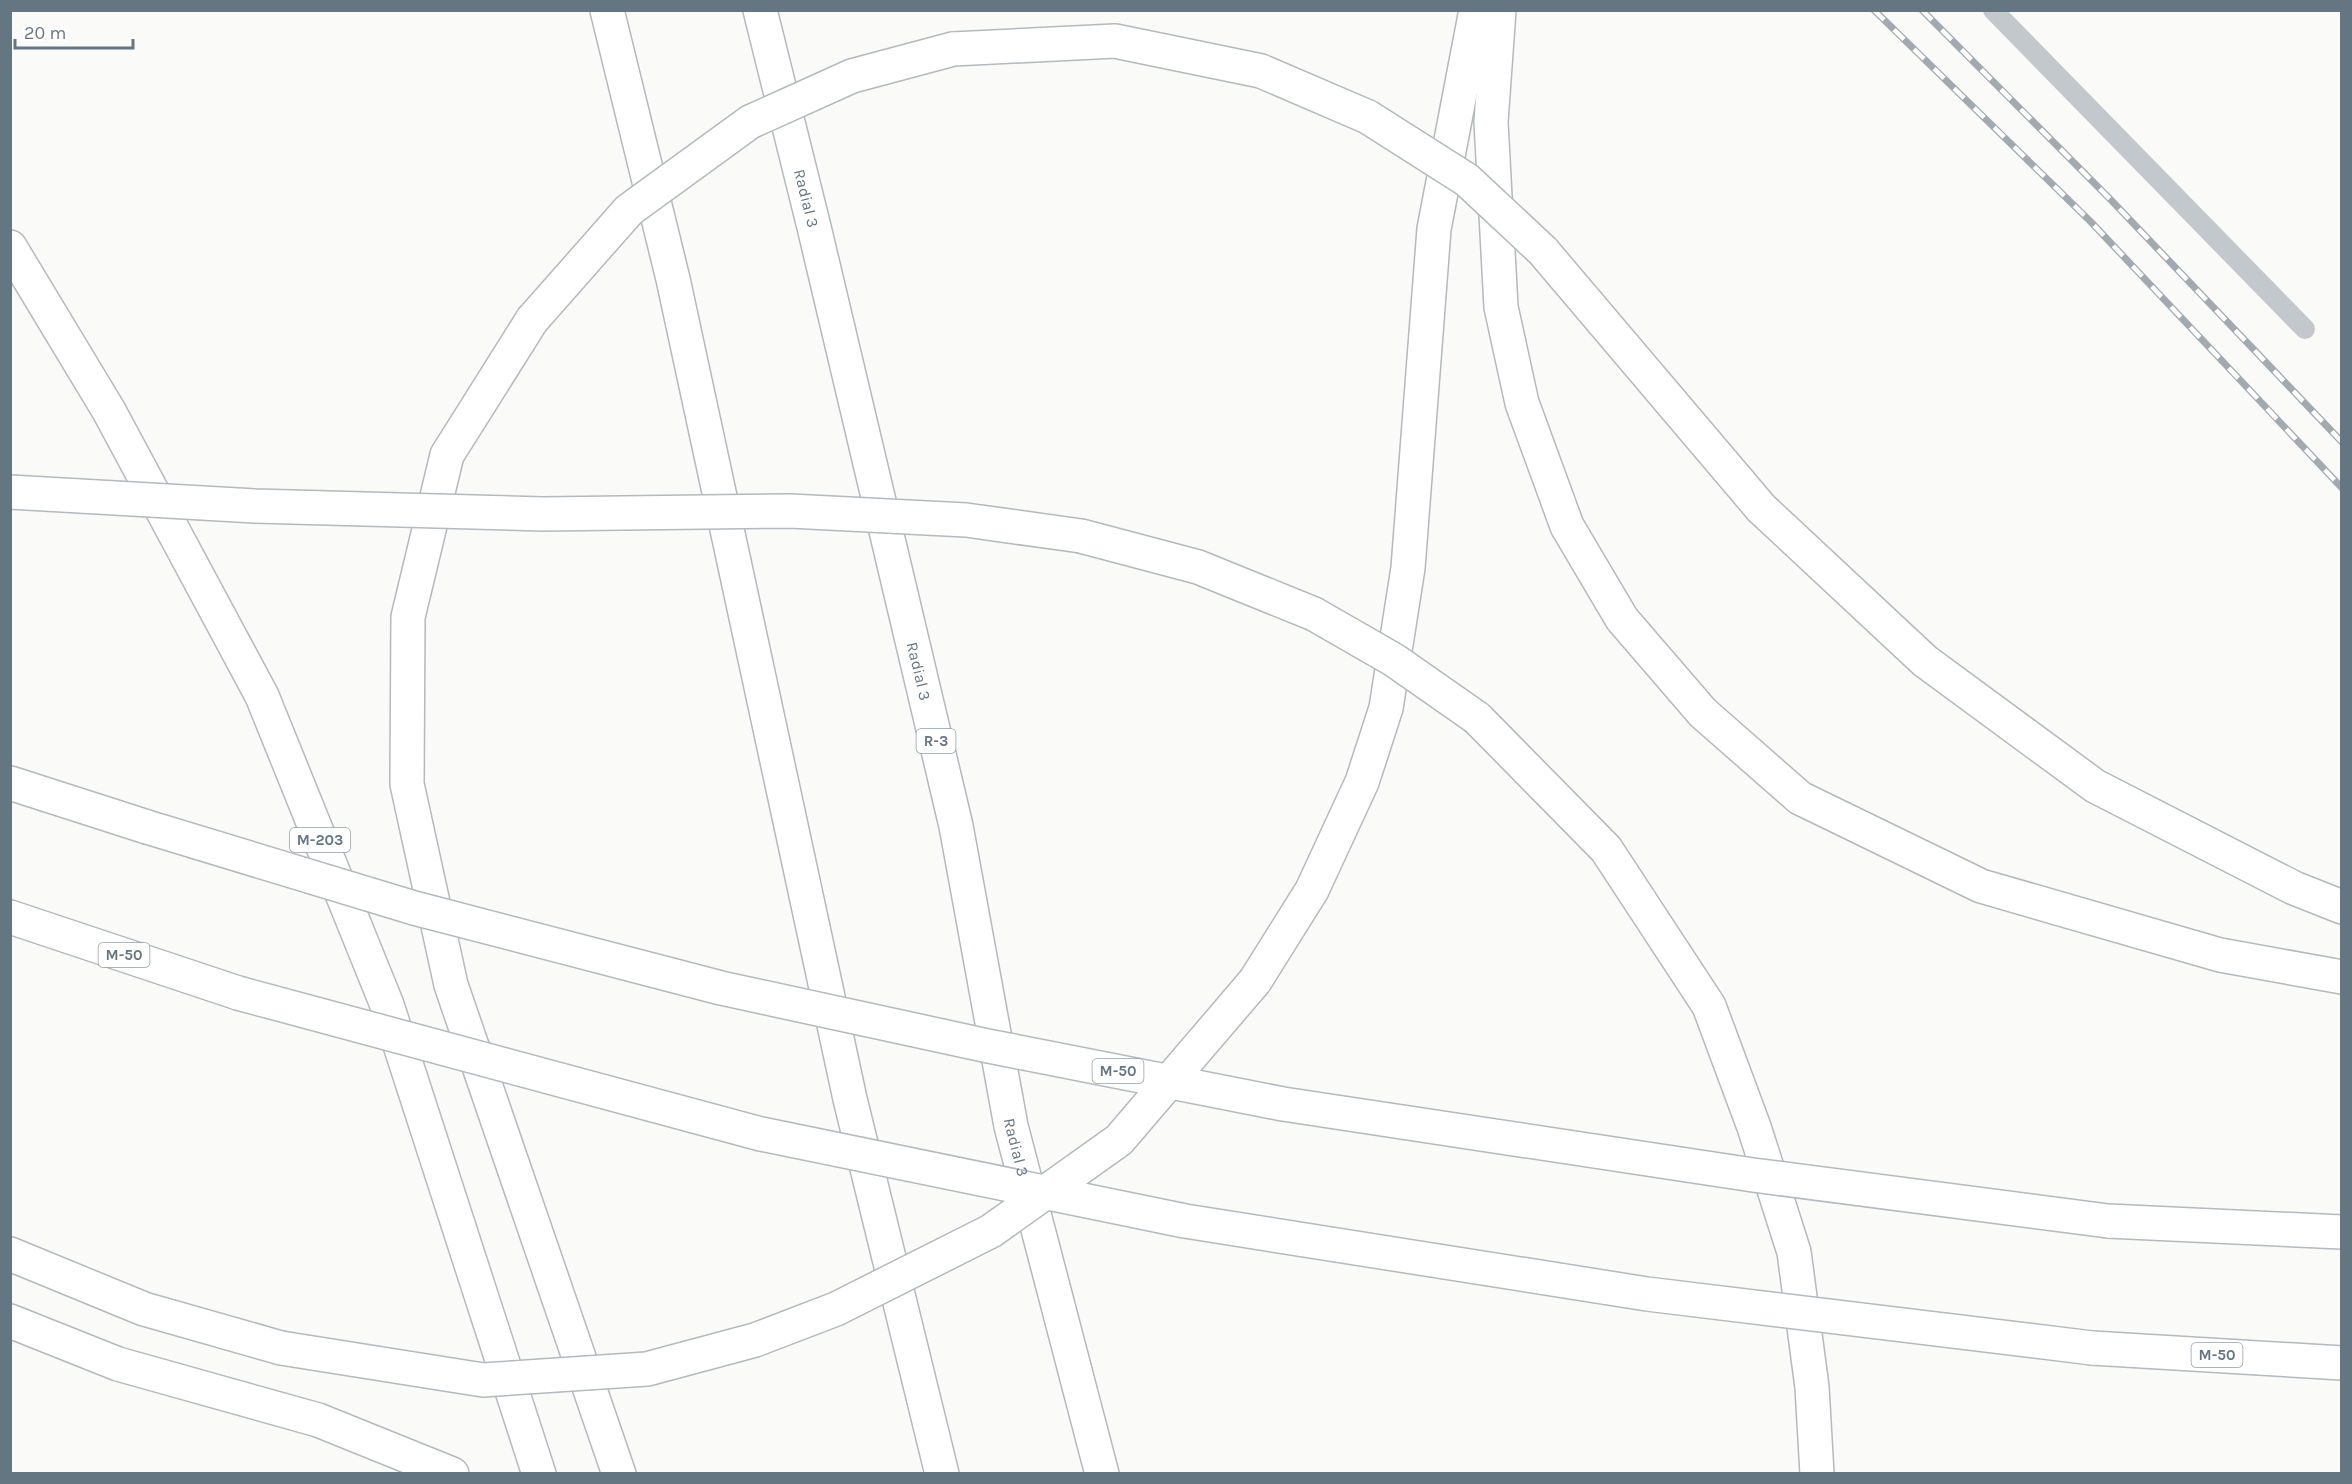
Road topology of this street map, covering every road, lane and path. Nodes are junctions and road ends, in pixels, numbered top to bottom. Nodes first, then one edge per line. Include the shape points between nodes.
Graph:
1 (607, 10) edge
2 (760, 10) edge
3 (1476, 10) edge
4 (1499, 10) edge
5 (1993, 10) edge
6 (10, 247) edge
7 (2305, 330) dead end
8 (10, 492) edge
9 (10, 783) edge
10 (2342, 907) edge
11 (10, 917) edge
12 (2342, 976) edge
13 (2342, 1232) edge
14 (10, 1254) edge
15 (10, 1321) edge
16 (2342, 1363) edge
17 (452, 1473) edge
18 (539, 1473) edge
19 (620, 1473) edge
20 (942, 1473) edge
21 (1102, 1473) edge
22 (1817, 1473) edge

1 - 20 main road via 673,279 850,1098
2 - 21 main road, Radial 3 / R-3 via 956,826 1011,1126
3 - 14 main road, bridge via 1434,229 1408,568 1386,708 1362,782 1312,890 1255,981 1119,1140 992,1231 836,1309 754,1340 647,1369 483,1380 280,1348 144,1309
4 - 12 main road via 1491,122 1501,307 1522,403 1567,526 1622,619 1681,687 1704,713 1800,798 1981,886 2220,955
5 - 7 lane
6 - 18 main road, M-203 via 109,411 262,696 387,1005
8 - 22 main road, bridge via 255,506 543,514 790,511 966,520 1081,536 1198,567 1314,614 1394,660 1478,718 1606,849 1709,1006 1754,1127 1794,1252 1812,1387
9 - 13 main road, M-50, bridge via 414,908 721,988 1283,1104 1741,1173 2108,1221
10 - 19 main road, bridge via 2294,888 2096,786 1925,660 1761,508 1543,251 1467,180 1368,117 1261,71 1115,41 952,49 852,76 750,122 629,210 531,320 447,455 408,617 407,784 451,985
11 - 16 main road, M-50, bridge via 238,993 761,1134 1185,1221 1647,1294 2092,1348
15 - 17 main road via 118,1364 318,1420

